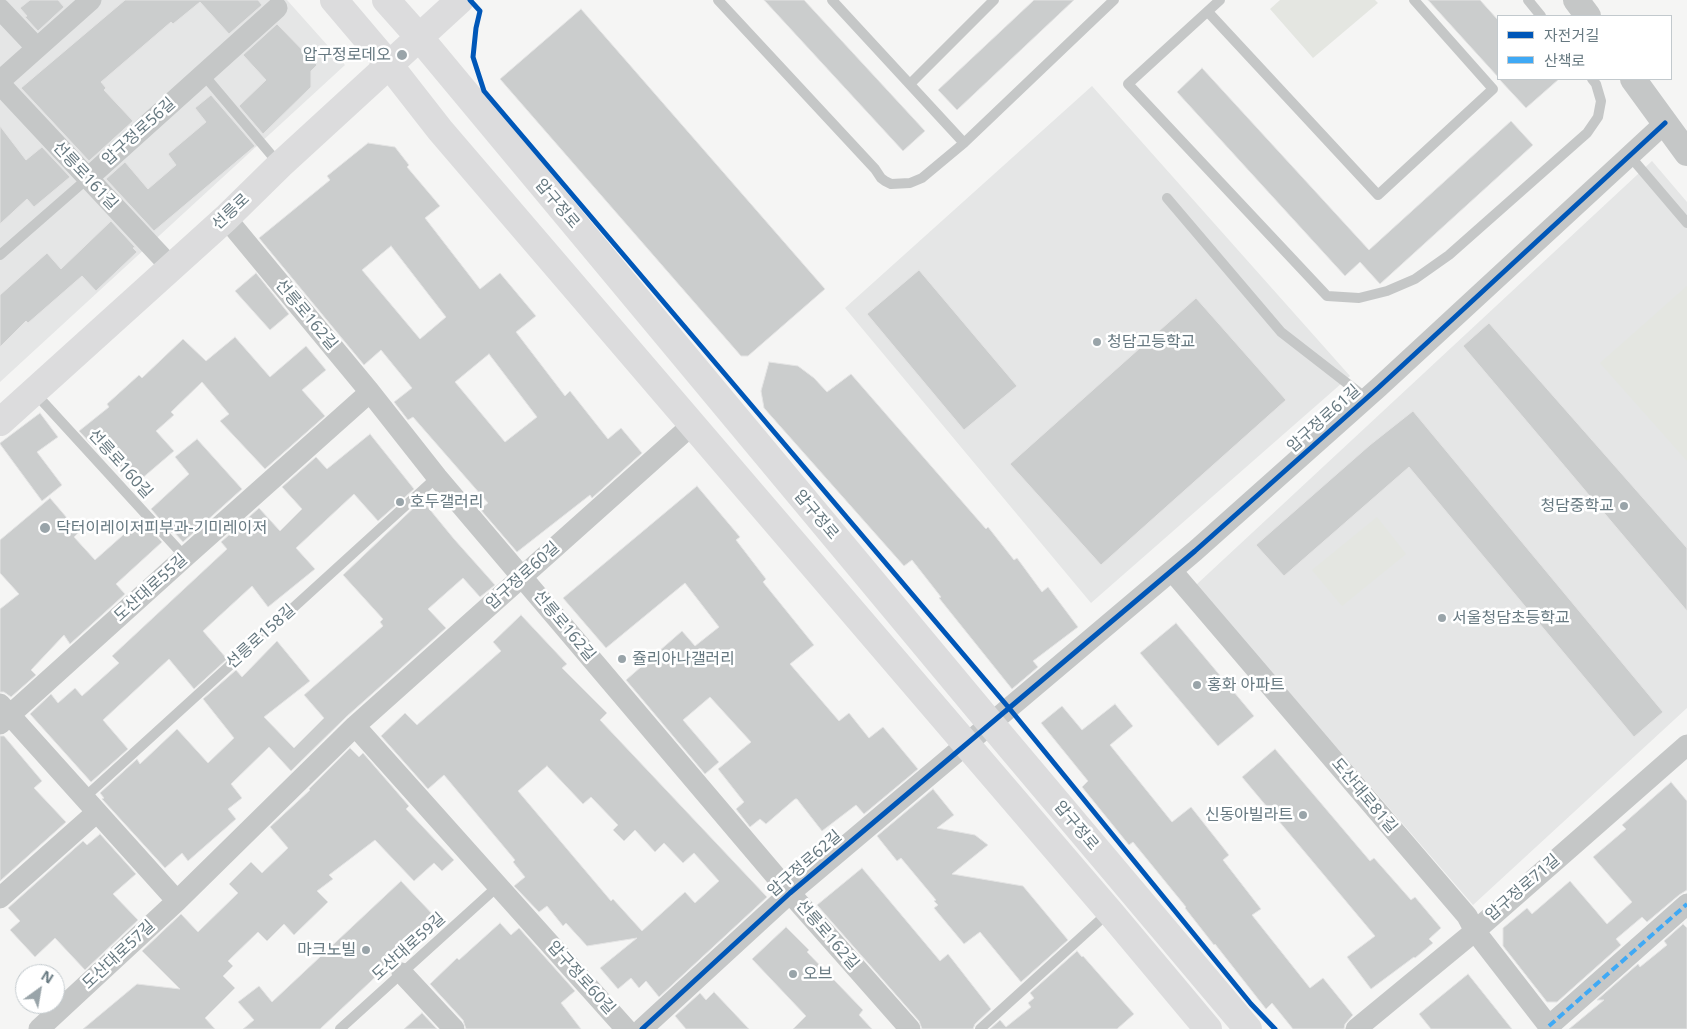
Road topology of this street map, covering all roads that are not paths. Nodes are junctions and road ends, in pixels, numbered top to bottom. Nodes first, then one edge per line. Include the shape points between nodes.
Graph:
1 (91, 0) edge
2 (334, 0) edge
3 (386, 0) edge
4 (460, 0) edge
5 (718, 0) edge
6 (832, 0) edge
7 (994, 0) edge
8 (1114, 0) edge
9 (1220, 0) edge
10 (1414, 0) edge
11 (1528, 0) edge
12 (1576, 0) edge
13 (277, 8) dead end
14 (0, 9) edge
15 (1208, 12) junction
16 (1540, 15) edge
17 (1587, 15) edge
18 (420, 37) junction
19 (37, 48) junction
20 (390, 66) junction
21 (202, 74) junction
22 (1593, 80) edge
23 (1634, 80) edge
24 (0, 83) edge
25 (910, 84) junction
26 (1664, 122) junction
27 (964, 143) junction
28 (1687, 153) edge
29 (1629, 155) junction
30 (280, 165) junction
31 (87, 180) junction
32 (1168, 198) dead end
33 (226, 218) junction
34 (1687, 223) edge
35 (0, 255) edge
36 (171, 267) junction
37 (34, 391) junction
38 (370, 392) junction
39 (1366, 398) junction
40 (0, 422) edge
41 (692, 425) junction
42 (437, 477) junction
43 (185, 557) junction
44 (1172, 571) junction
45 (522, 576) junction
46 (3, 714) edge
47 (991, 724) junction
48 (355, 726) junction
49 (965, 745) junction
50 (1687, 745) edge
51 (91, 805) junction
52 (498, 887) junction
53 (790, 893) junction
54 (0, 898) edge
55 (177, 901) junction
56 (1687, 904) edge
57 (1110, 912) junction
58 (1475, 931) junction
59 (402, 973) junction
60 (1550, 1027) edge
61 (39, 1029) edge
62 (340, 1029) edge
63 (454, 1029) edge
64 (626, 1029) edge
65 (642, 1029) edge
66 (910, 1029) edge
67 (980, 1029) edge
68 (1208, 1029) edge
69 (1248, 1029) edge
70 (1356, 1029) edge

1 - 19 street
2 - 20 main road, 압구정로
3 - 18 main road, 압구정로
4 - 18 main road, 선릉로
5 - 27 lane via 885,181 891,184 910,183 922,178
6 - 25 lane
7 - 25 lane
8 - 27 lane
9 - 15 lane
10 - 15 lane via 1493,89 1378,195
11 - 16 lane
12 - 17 street
13 - 21 street, 압구정로56길
14 - 19 street
15 - 22 lane via 1128,84 1327,296 1359,298 1388,291 1415,279 1449,255 1587,133 1598,117 1601,101
18 - 20 main road, 선릉로
18 - 47 main road, 압구정로
19 - 24 street
20 - 30 main road, 선릉로
20 - 41 main road, 압구정로 via 440,130
21 - 30 lane
21 - 31 street, 압구정로56길
23 - 26 street
24 - 31 street, 선릉로161길
25 - 27 lane
26 - 28 street
26 - 29 street, 압구정로61길
29 - 34 lane
29 - 39 street, 압구정로61길
30 - 33 main road, 선릉로
31 - 35 lane, 압구정로56길
31 - 36 street, 선릉로161길
32 - 39 lane via 1281,332
33 - 36 main road, 선릉로
33 - 38 street, 선릉로162길
36 - 37 main road, 선릉로
37 - 40 main road, 선릉로
37 - 43 lane, 선릉로160길
38 - 42 street, 선릉로162길
38 - 43 street, 도산대로55길
39 - 44 street, 압구정로61길
41 - 45 street, 압구정로60길
41 - 49 main road, 압구정로
42 - 45 street, 선릉로162길
42 - 51 lane, 선릉로158길
43 - 46 street, 도산대로55길
44 - 47 street, 압구정로61길
44 - 58 street, 도산대로81길 via 1466,916
45 - 48 street, 압구정로60길
45 - 53 street, 선릉로162길
46 - 51 street
47 - 49 street, 압구정로62길
47 - 69 main road, 압구정로
48 - 52 street, 압구정로60길
48 - 55 street, 압구정로60길
49 - 53 street, 압구정로62길
49 - 57 main road, 압구정로
50 - 58 street, 압구정로71길
51 - 54 street
51 - 55 street
52 - 59 lane, 도산대로59길
52 - 64 street, 압구정로60길
53 - 65 street, 압구정로62길
53 - 66 street, 선릉로162길
55 - 61 street, 도산대로57길
56 - 60 street, 도산대로81길
57 - 67 lane
57 - 68 main road, 압구정로
58 - 60 street, 도산대로81길
58 - 70 street, 압구정로71길
59 - 62 lane, 도산대로59길
59 - 63 street

